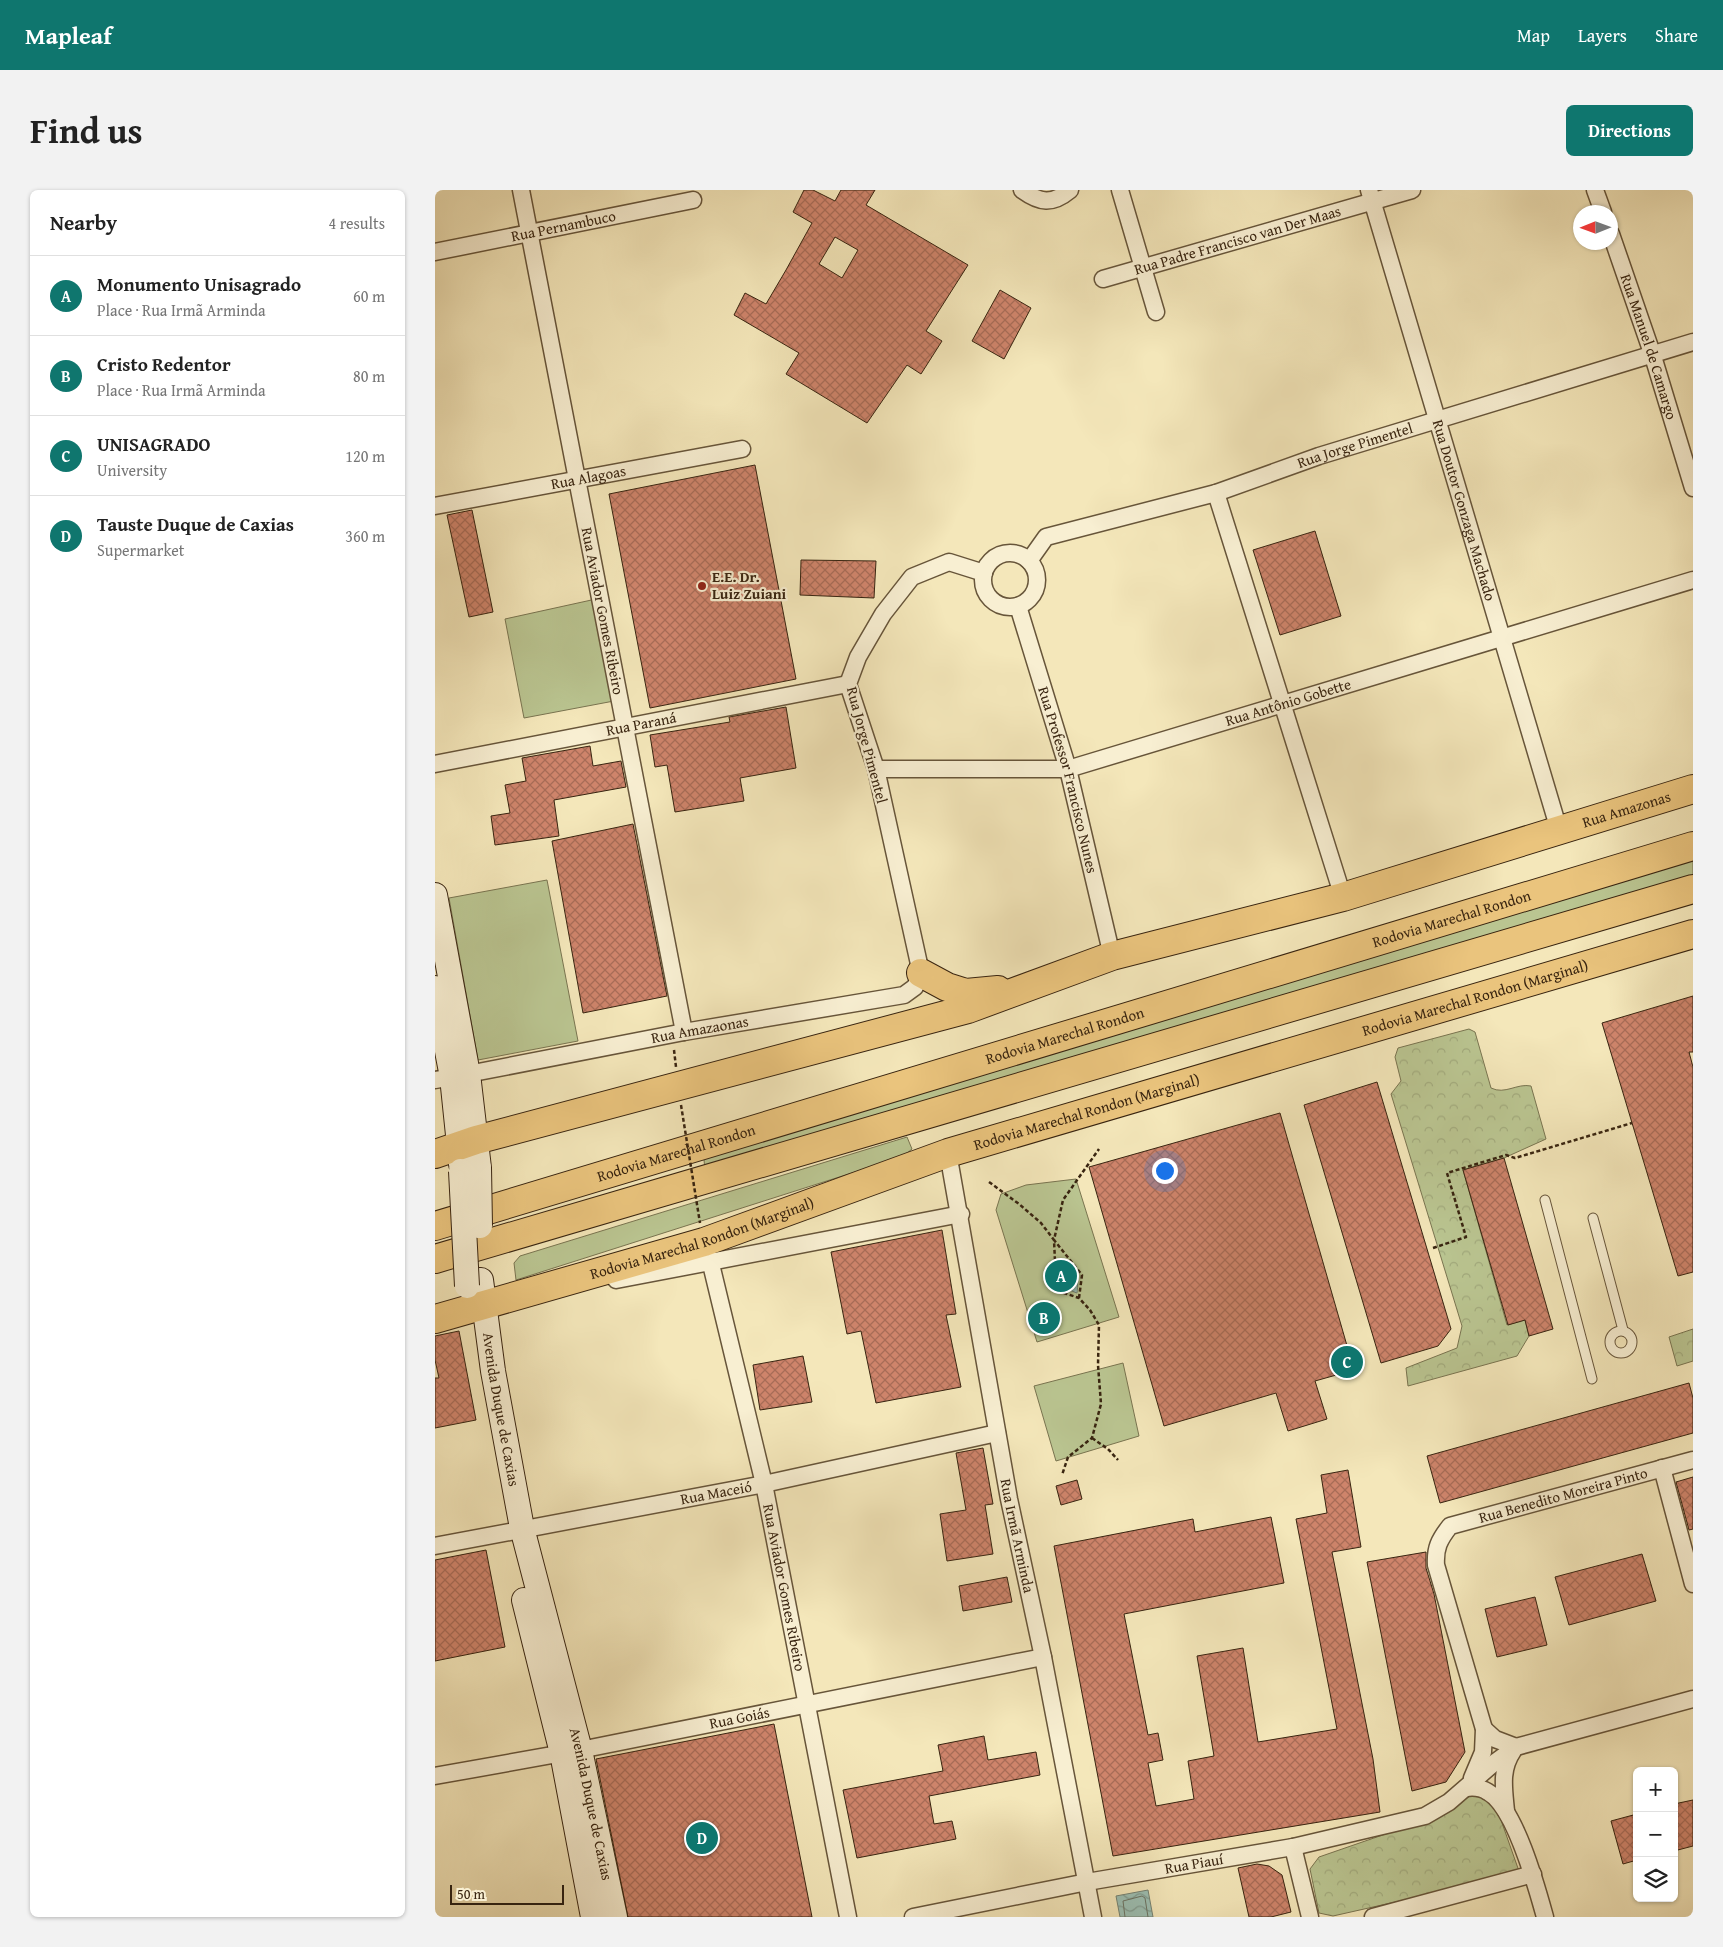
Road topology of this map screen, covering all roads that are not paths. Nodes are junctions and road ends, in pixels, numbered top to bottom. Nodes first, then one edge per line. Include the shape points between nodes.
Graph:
1 (521, 190) edge
2 (1022, 190) edge
3 (1070, 190) edge
4 (1120, 190) edge
5 (1412, 190) edge
6 (1595, 190) edge
7 (1370, 196) edge
8 (693, 200) dead end
9 (1600, 205) edge
10 (529, 233) junction
11 (1617, 250) edge
12 (435, 252) edge
13 (1144, 268) junction
14 (1103, 280) dead end
15 (1155, 312) dead end
16 (1693, 342) edge
17 (1652, 353) junction
18 (1437, 420) junction
19 (742, 448) dead end
20 (576, 480) junction
21 (1693, 488) edge
22 (1216, 492) junction
23 (435, 506) edge
24 (1029, 561) junction
25 (984, 573) junction
26 (1693, 580) edge
27 (1018, 606) junction
28 (1503, 637) junction
29 (848, 684) junction
30 (1283, 705) junction
31 (623, 728) junction
32 (435, 764) edge
33 (875, 769) junction
34 (1068, 769) junction
35 (1693, 789) edge
36 (1559, 830) junction
37 (1693, 846) edge
38 (1693, 889) edge
39 (435, 895) edge
40 (1343, 897) junction
41 (1693, 934) edge
42 (1112, 956) junction
43 (921, 973) junction
44 (1031, 987) junction
45 (435, 988) edge
46 (683, 1032) junction
47 (452, 1077) edge
48 (948, 1153) junction
49 (462, 1156) edge
50 (1545, 1200) dead end
51 (961, 1214) junction
52 (1593, 1218) dead end
53 (435, 1226) edge
54 (435, 1259) edge
55 (710, 1260) junction
56 (475, 1296) junction
57 (435, 1319) edge
58 (1623, 1330) dead end
59 (1592, 1380) dead end
60 (997, 1433) junction
61 (1693, 1460) edge
62 (1662, 1468) junction
63 (764, 1484) junction
64 (515, 1530) junction
65 (435, 1546) edge
66 (1693, 1584) edge
67 (1043, 1658) junction
68 (1693, 1699) edge
69 (807, 1704) junction
70 (1484, 1729) junction
71 (1516, 1747) junction
72 (571, 1752) junction
73 (435, 1776) edge
74 (1466, 1788) junction
75 (1507, 1811) junction
76 (1293, 1847) junction
77 (1533, 1874) junction
78 (1087, 1882) junction
79 (593, 1917) edge
80 (615, 1917) edge
81 (848, 1917) edge
82 (913, 1917) edge
83 (1093, 1917) edge
84 (1310, 1917) edge
85 (1373, 1917) edge
86 (1545, 1917) edge

1 - 10 street, Rua Aviador Gomes Ribeiro
2 - 3 street via 1046,201 1059,199
4 - 13 street
5 - 7 street
6 - 9 street
7 - 13 street, Rua Padre Francisco van Der Maas
7 - 18 street, Rua Doutor Gonzaga Machado
8 - 10 street, Rua Pernambuco
10 - 12 street, Rua Pernambuco
10 - 20 street, Rua Aviador Gomes Ribeiro
11 - 17 street, Rua Manuel de Camargo
13 - 14 street, Rua Padre Francisco van Der Maas
13 - 15 street
16 - 17 street, Rua Jorge Pimentel
17 - 18 street, Rua Jorge Pimentel
17 - 21 street, Rua Manuel de Camargo
18 - 22 street, Rua Jorge Pimentel
18 - 28 street, Rua Doutor Gonzaga Machado
19 - 20 street, Rua Alagoas
20 - 23 street, Rua Alagoas
20 - 31 street, Rua Aviador Gomes Ribeiro
22 - 24 street, Rua Jorge Pimentel via 1047,537
22 - 30 street
24 - 25 street via 1012,553 1003,554 994,558
24 - 27 street via 1037,584 1029,599
25 - 27 street via 983,582 990,599 1006,607
25 - 29 street, Rua Jorge Pimentel via 949,562 912,576 883,614 858,657
26 - 28 street, Rua Antônio Gobette
27 - 34 street, Rua Professor Francisco Nunes
28 - 30 street, Rua Antônio Gobette
28 - 36 street, Rua Doutor Gonzaga Machado
29 - 31 street, Rua Paraná
29 - 33 street, Rua Jorge Pimentel
30 - 34 street, Rua Antônio Gobette
30 - 40 street
31 - 32 street, Rua Paraná
31 - 46 street, Rua Aviador Gomes Ribeiro
33 - 34 street, Rua Antônio Gobette
33 - 43 street, Rua Jorge Pimentel
34 - 42 street, Rua Professor Francisco Nunes
35 - 36 highway, Rua Amazonas
36 - 40 highway
37 - 53 highway, Rodovia Marechal Rondon
38 - 54 highway
39 - 47 main road, Avenida Duque de Caxias
40 - 42 highway
41 - 48 highway, Rodovia Marechal Rondon (Marginal)
42 - 44 highway
43 - 44 highway via 965,993
43 - 46 street, Rua Amazaonas via 915,987 904,995
44 - 49 highway via 968,1009
45 - 47 main road, Avenida Duque de Caxias
46 - 47 street, Rua Amazaonas
47 - 49 main road, Avenida Duque de Caxias
48 - 51 street, Rua Irmã Arminda
48 - 56 highway, Rodovia Marechal Rondon (Marginal) via 704,1242
49 - 56 main road, Avenida Duque de Caxias, bridge
50 - 59 lane
51 - 55 street
51 - 60 street, Rua Irmã Arminda
52 - 58 lane
55 - 56 street
55 - 63 street, Rua Aviador Gomes Ribeiro
56 - 57 highway, Rodovia Marechal Rondon (Marginal)
56 - 64 main road, Avenida Duque de Caxias
60 - 63 street, Rua Maceió
60 - 67 street, Rua Irmã Arminda
61 - 62 street, Rua Benedito Moreira Pinto
62 - 66 street
62 - 70 street, Rua Benedito Moreira Pinto via 1450,1526 1439,1540 1435,1551 1436,1565
63 - 64 street, Rua Maceió
63 - 69 street, Rua Aviador Gomes Ribeiro
64 - 65 street, Rua Maceió
64 - 72 main road, Avenida Duque de Caxias
67 - 69 street, Rua Goiás
67 - 78 street, Rua Irmã Arminda
68 - 71 street
69 - 72 street, Rua Goiás
69 - 81 street, Rua Aviador Gomes Ribeiro
70 - 71 street via 1495,1739
70 - 74 street via 1483,1752
71 - 74 street, Rua Piauí
71 - 75 street via 1504,1770
72 - 73 street, Rua Goiás
72 - 79 main road, Avenida Duque de Caxias
72 - 80 main road, Avenida Duque de Caxias
74 - 75 street via 1489,1792
74 - 76 street, Rua Piauí via 1425,1816
75 - 77 street
76 - 78 street, Rua Piauí
76 - 84 street
77 - 85 street
77 - 86 street
78 - 82 street, Rua Piauí
78 - 83 street, Rua Irmã Arminda

